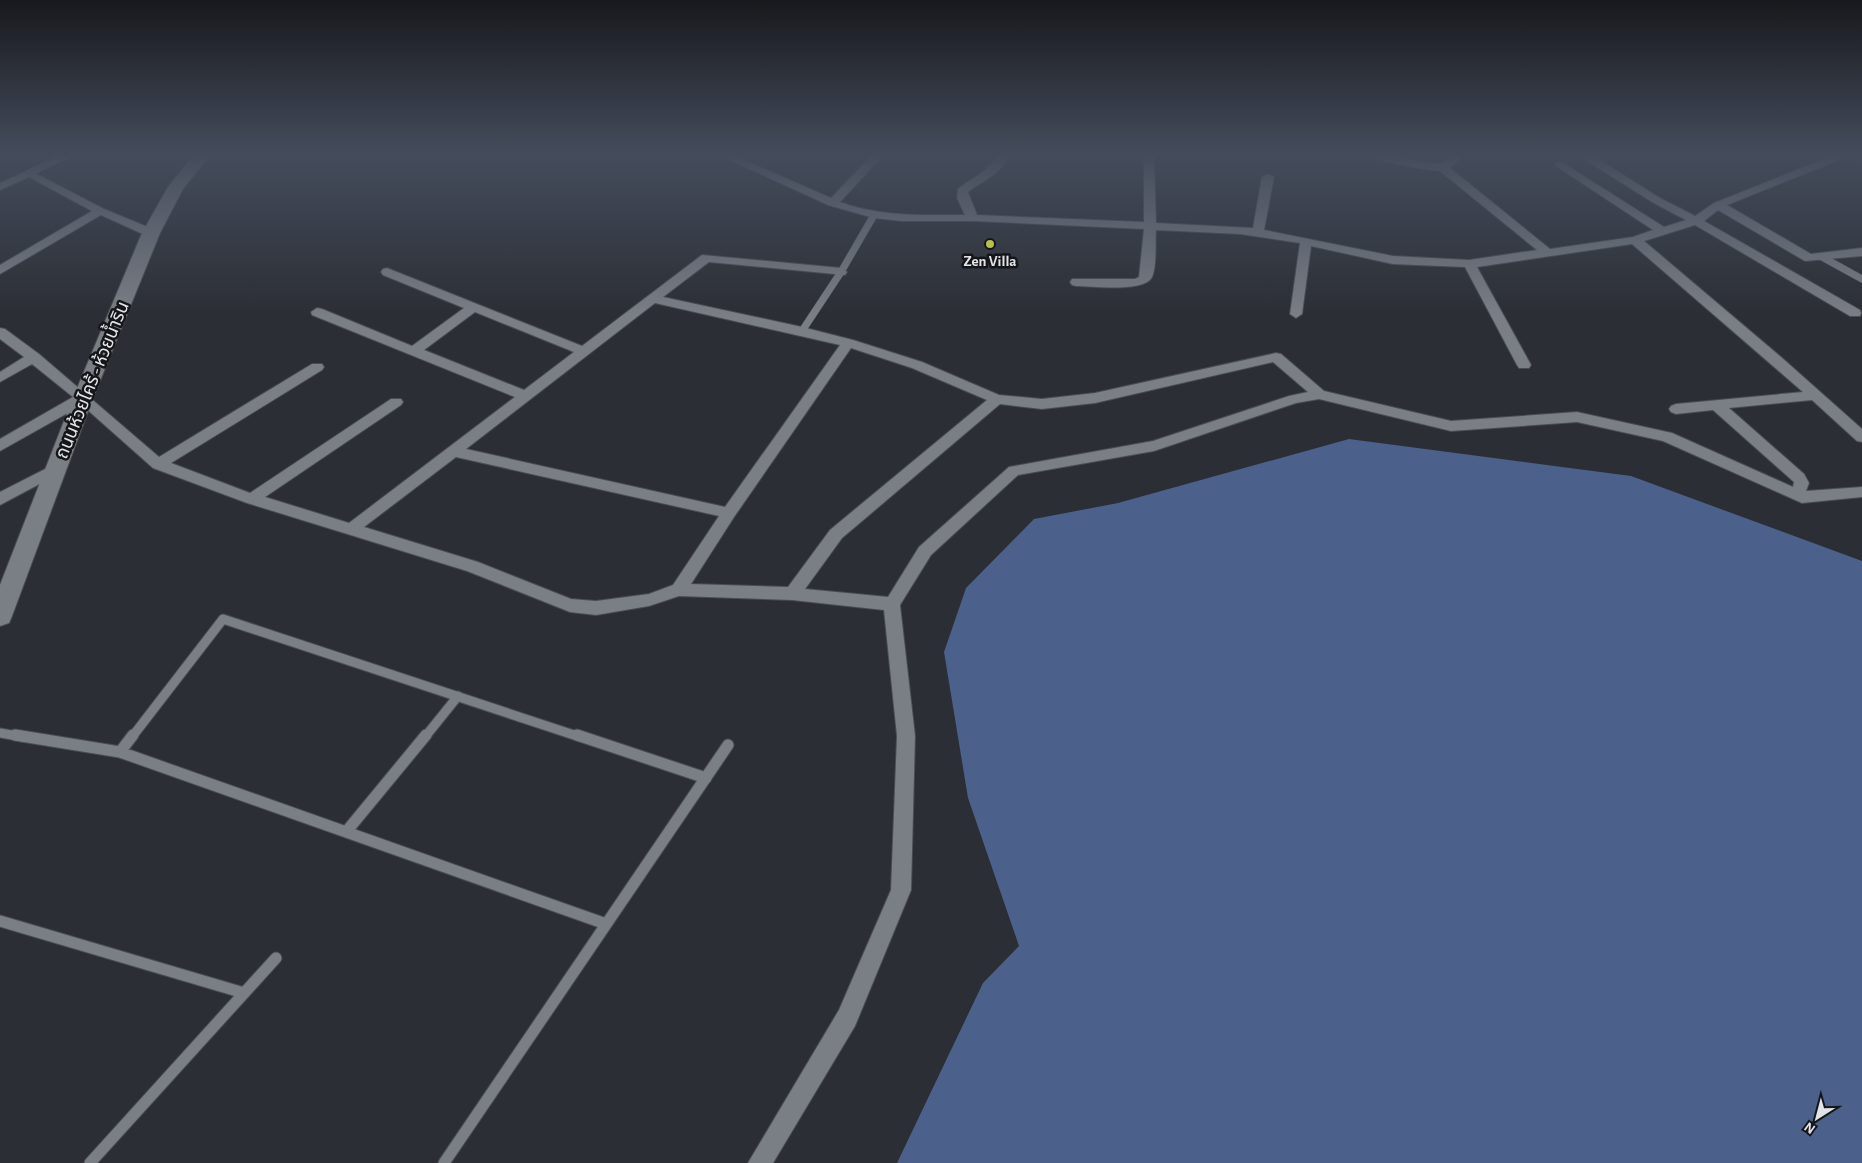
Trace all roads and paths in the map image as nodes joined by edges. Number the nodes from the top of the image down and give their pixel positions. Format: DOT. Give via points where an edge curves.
graph roads {
  1 [pos="95,208"];
  2 [pos="164,208"];
  3 [pos="852,208"];
  4 [pos="968,208"];
  5 [pos="1150,208"];
  6 [pos="1262,208"];
  7 [pos="1493,208"];
  8 [pos="1627,208"];
  9 [pos="1672,208"];
  10 [pos="1713,208"];
  11 [pos="1724,208"];
  12 [pos="100,211"];
  13 [pos="874,215"];
  14 [pos="973,218"];
  15 [pos="1696,221"];
  16 [pos="1150,225"];
  17 [pos="1662,231"];
  18 [pos="1258,232"];
  19 [pos="151,233"];
  20 [pos="1306,240"];
  21 [pos="1635,240"];
  22 [pos="1862,252"];
  23 [pos="1548,254"];
  24 [pos="1822,257"];
  25 [pos="1469,264"];
  26 [pos="0,270"];
  27 [pos="387,272"];
  28 [pos="841,272"];
  29 [pos="1862,279"];
  30 [pos="1076,282"];
  31 [pos="654,299"];
  32 [pos="472,308"];
  33 [pos="318,312"];
  34 [pos="1855,313"];
  35 [pos="1296,314"];
  36 [pos="802,331"];
  37 [pos="0,332"];
  38 [pos="848,343"];
  39 [pos="415,350"];
  40 [pos="585,352"];
  41 [pos="34,357"];
  42 [pos="1524,365"];
  43 [pos="317,366"];
  44 [pos="0,378"];
  45 [pos="1319,394"];
  46 [pos="1815,395"];
  47 [pos="526,396"];
  48 [pos="83,398"];
  49 [pos="997,399"];
  50 [pos="396,402"];
  51 [pos="1716,405"];
  52 [pos="1676,409"];
  53 [pos="1862,437"];
  54 [pos="0,446"];
  55 [pos="454,451"];
  56 [pos="158,464"];
  57 [pos="57,468"];
  58 [pos="1862,492"];
  59 [pos="1797,495"];
  60 [pos="0,499"];
  61 [pos="252,499"];
  62 [pos="729,513"];
  63 [pos="350,530"];
  64 [pos="679,590"];
  65 [pos="792,594"];
  66 [pos="892,604"];
  67 [pos="0,616"];
  68 [pos="458,696"];
  69 [pos="0,733"];
  70 [pos="728,745"];
  71 [pos="120,752"];
  72 [pos="706,778"];
  73 [pos="346,832"];
  74 [pos="0,921"];
  75 [pos="606,924"];
  76 [pos="276,958"];
  77 [pos="244,993"];
  78 [pos="90,1163"];
  79 [pos="444,1163"];
  80 [pos="760,1163"];
  1 -- 12 [label="street"];
  2 -- 19 [label="main road, ถนนห้วยไคร้ - ห้วยน้ำริน"];
  3 -- 13 [label="street"];
  4 -- 14 [label="street"];
  5 -- 16 [label="street"];
  6 -- 18 [label="street"];
  7 -- 23 [label="street"];
  8 -- 17 [label="street"];
  9 -- 15 [label="street"];
  10 -- 15 [label="street"];
  11 -- 24 [label="street" via="1809,258"];
  12 -- 19 [label="street"];
  12 -- 26 [label="street"];
  13 -- 14 [label="street"];
  13 -- 28 [label="lane"];
  14 -- 16 [label="street"];
  15 -- 17 [label="street"];
  15 -- 34 [label="street"];
  16 -- 18 [label="street"];
  16 -- 30 [label="street" via="1144,280 1136,283"];
  17 -- 21 [label="street"];
  18 -- 20 [label="street"];
  19 -- 48 [label="main road, ถนนห้วยไคร้ - ห้วยน้ำริน"];
  20 -- 25 [label="street" via="1393,260"];
  20 -- 35 [label="street"];
  21 -- 23 [label="street"];
  21 -- 46 [label="street"];
  22 -- 24 [label="street"];
  23 -- 25 [label="street"];
  24 -- 29 [label="lane"];
  25 -- 42 [label="street"];
  27 -- 32 [label="street"];
  28 -- 31 [label="street" via="706,258"];
  28 -- 36 [label="lane"];
  31 -- 36 [label="street"];
  31 -- 40 [label="street"];
  32 -- 39 [label="street"];
  32 -- 40 [label="street"];
  33 -- 39 [label="street"];
  36 -- 38 [label="street"];
  37 -- 41 [label="street"];
  38 -- 49 [label="street" via="916,365"];
  38 -- 62 [label="street"];
  39 -- 47 [label="street"];
  40 -- 47 [label="street"];
  41 -- 44 [label="street"];
  41 -- 48 [label="street"];
  43 -- 56 [label="street"];
  45 -- 49 [label="street" via="1276,357 1095,398 1042,404"];
  45 -- 59 [label="street" via="1451,426 1577,417 1667,437"];
  45 -- 66 [label="street" via="1294,399 1154,446 1014,471 925,552"];
  46 -- 51 [label="street"];
  46 -- 53 [label="street"];
  47 -- 55 [label="street"];
  48 -- 54 [label="street"];
  48 -- 56 [label="street"];
  48 -- 57 [label="main road, ถนนห้วยไคร้ - ห้วยน้ำริน"];
  49 -- 65 [label="street" via="836,534"];
  50 -- 61 [label="street"];
  51 -- 52 [label="street"];
  51 -- 59 [label="street" via="1799,478 1802,483"];
  55 -- 62 [label="street"];
  55 -- 63 [label="street"];
  56 -- 61 [label="street"];
  57 -- 60 [label="street"];
  57 -- 67 [label="main road, ถนนห้วยไคร้ - ห้วยน้ำริน"];
  58 -- 59 [label="street"];
  61 -- 63 [label="street"];
  62 -- 64 [label="street"];
  63 -- 64 [label="street" via="472,566 570,605 596,608 649,600"];
  64 -- 65 [label="street"];
  65 -- 66 [label="street"];
  66 -- 80 [label="street" via="906,736 901,890 847,1018"];
  68 -- 71 [label="lane" via="222,619"];
  68 -- 72 [label="lane"];
  68 -- 73 [label="lane"];
  69 -- 71 [label="lane"];
  70 -- 72 [label="lane"];
  71 -- 73 [label="lane"];
  72 -- 75 [label="lane"];
  73 -- 75 [label="lane"];
  74 -- 77 [label="lane"];
  75 -- 79 [label="lane"];
  76 -- 77 [label="lane"];
  77 -- 78 [label="lane"];
}
